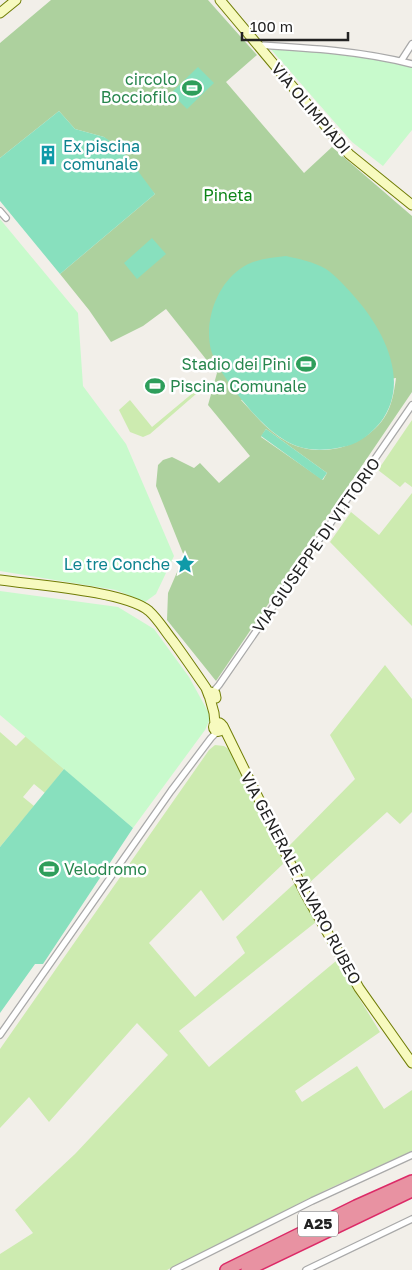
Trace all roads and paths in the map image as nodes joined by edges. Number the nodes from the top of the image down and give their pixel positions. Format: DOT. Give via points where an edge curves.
graph roads {
  1 [pos="16,0"];
  2 [pos="220,0"];
  3 [pos="0,14"];
  4 [pos="412,44"];
  5 [pos="258,45"];
  6 [pos="401,61"];
  7 [pos="412,64"];
  8 [pos="412,205"];
  9 [pos="0,210"];
  10 [pos="6,218"];
  11 [pos="412,405"];
  12 [pos="0,580"];
  13 [pos="213,693"];
  14 [pos="217,729"];
  15 [pos="0,1035"];
  16 [pos="412,1063"];
  17 [pos="412,1154"];
  18 [pos="412,1181"];
  19 [pos="412,1191"];
  20 [pos="412,1219"];
  21 [pos="174,1270"];
  22 [pos="226,1270"];
  23 [pos="246,1270"];
  24 [pos="306,1270"];
  1 -- 3 [label="street"];
  2 -- 5 [label="street, VIA OLIMPIADI"];
  4 -- 6 [label="street"];
  5 -- 6 [label="street" via="338,50"];
  5 -- 8 [label="street, VIA OLIMPIADI" via="349,154"];
  6 -- 7 [label="street"];
  9 -- 10 [label="street"];
  11 -- 13 [label="street, VIA GIUSEPPE DI VITTORIO"];
  12 -- 13 [label="street" via="100,594 141,606 157,620"];
  13 -- 14 [label="street" via="218,712"];
  14 -- 15 [label="street"];
  14 -- 16 [label="street, VIA GENERALE ALVARO RUBEO" via="229,740 306,895 354,980"];
  17 -- 21 [label="street"];
  18 -- 22 [label="highway, A25"];
  19 -- 23 [label="highway, A25"];
  20 -- 24 [label="street"];
}
